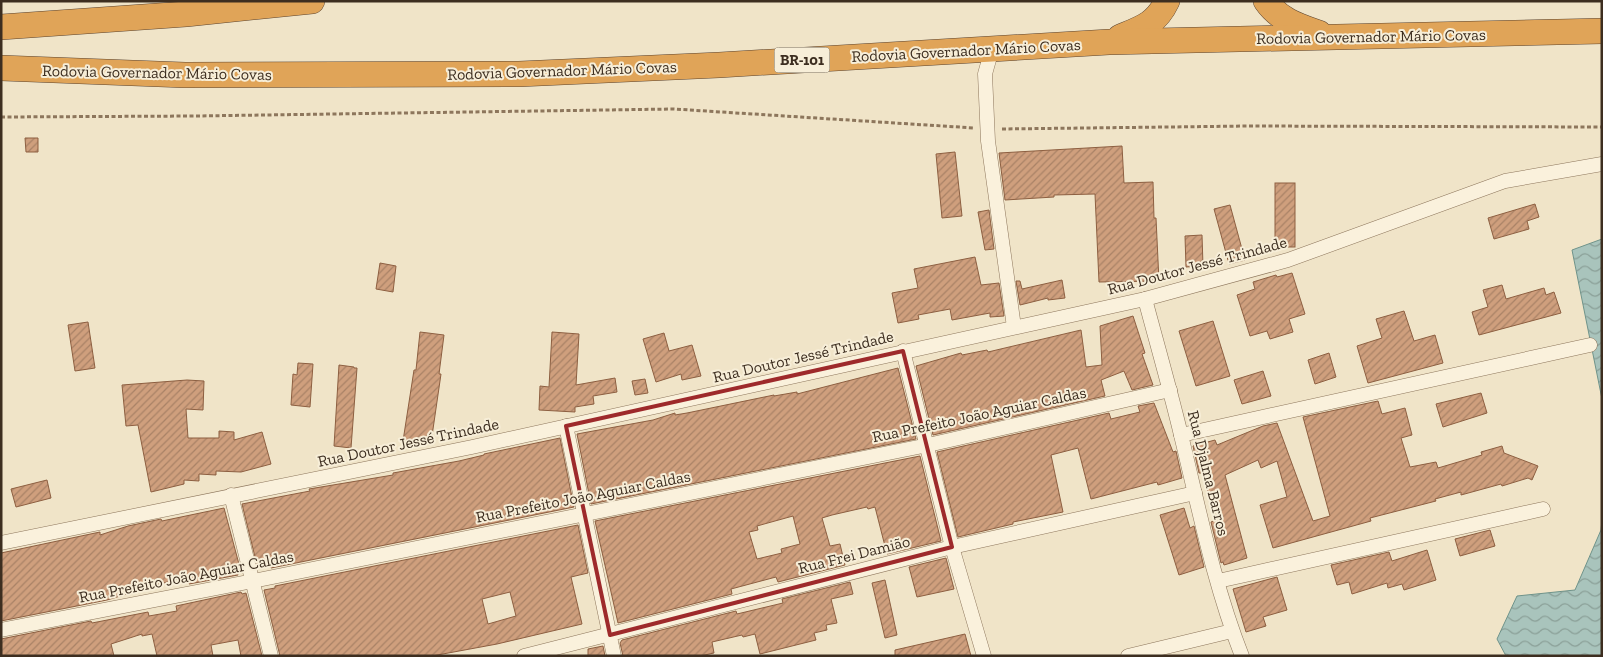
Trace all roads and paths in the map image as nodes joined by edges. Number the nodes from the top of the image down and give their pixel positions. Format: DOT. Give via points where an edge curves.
graph roads {
  1 [pos="312,1"];
  2 [pos="1167,1"];
  3 [pos="1266,1"];
  4 [pos="1,27"];
  5 [pos="1602,31"];
  6 [pos="1328,37"];
  7 [pos="1109,42"];
  8 [pos="992,49"];
  9 [pos="1,68"];
  10 [pos="1,116"];
  11 [pos="1602,127"];
  12 [pos="987,129"];
  13 [pos="1602,164"];
  14 [pos="1145,298"];
  15 [pos="1014,327"];
  16 [pos="1590,345"];
  17 [pos="903,351"];
  18 [pos="1170,390"];
  19 [pos="566,426"];
  20 [pos="1181,435"];
  21 [pos="928,445"];
  22 [pos="1195,493"];
  23 [pos="231,496"];
  24 [pos="1543,509"];
  25 [pos="584,513"];
  26 [pos="1,544"];
  27 [pos="952,547"];
  28 [pos="253,581"];
  29 [pos="1218,581"];
  30 [pos="1,630"];
  31 [pos="1232,630"];
  32 [pos="610,635"];
  33 [pos="271,656"];
  34 [pos="524,656"];
  35 [pos="614,656"];
  36 [pos="984,656"];
  37 [pos="1128,656"];
  38 [pos="1242,656"];
  1 -- 4 [label="highway"];
  2 -- 7 [label="highway" via="1149,24"];
  3 -- 6 [label="highway" via="1287,21"];
  5 -- 6 [label="highway, Rodovia Governador Mário Covas / BR-101"];
  6 -- 7 [label="highway, Rodovia Governador Mário Covas / BR-101"];
  7 -- 8 [label="highway, Rodovia Governador Mário Covas / BR-101"];
  8 -- 9 [label="highway, Rodovia Governador Mário Covas / BR-101" via="519,74 185,75"];
  8 -- 12 [label="street" via="986,74"];
  10 -- 12 [label="path" via="674,109"];
  11 -- 12 [label="path"];
  12 -- 15 [label="street"];
  13 -- 14 [label="street, Rua Doutor Jessé Trindade" via="1505,181 1288,260"];
  14 -- 15 [label="street, Rua Doutor Jessé Trindade"];
  14 -- 18 [label="street, Rua Djalma Barros"];
  15 -- 17 [label="street, Rua Doutor Jessé Trindade"];
  16 -- 20 [label="street"];
  17 -- 19 [label="street, Rua Doutor Jessé Trindade"];
  17 -- 21 [label="street"];
  18 -- 20 [label="street, Rua Djalma Barros"];
  18 -- 21 [label="street, Rua Prefeito João Aguiar Caldas"];
  19 -- 23 [label="street, Rua Doutor Jessé Trindade"];
  19 -- 25 [label="street"];
  20 -- 22 [label="street, Rua Djalma Barros"];
  21 -- 25 [label="street, Rua Prefeito João Aguiar Caldas"];
  21 -- 27 [label="street"];
  22 -- 27 [label="street, Rua Frei Damião"];
  22 -- 29 [label="street, Rua Djalma Barros"];
  23 -- 26 [label="street, Rua Doutor Jessé Trindade"];
  23 -- 28 [label="street"];
  24 -- 29 [label="street"];
  25 -- 28 [label="street, Rua Prefeito João Aguiar Caldas"];
  25 -- 32 [label="street"];
  27 -- 32 [label="street, Rua Frei Damião"];
  27 -- 36 [label="street"];
  28 -- 30 [label="street, Rua Prefeito João Aguiar Caldas"];
  28 -- 33 [label="street"];
  29 -- 31 [label="street, Rua Djalma Barros"];
  31 -- 37 [label="street"];
  31 -- 38 [label="street, Rua Djalma Barros"];
  32 -- 34 [label="street, Rua Frei Damião"];
  32 -- 35 [label="street"];
}
